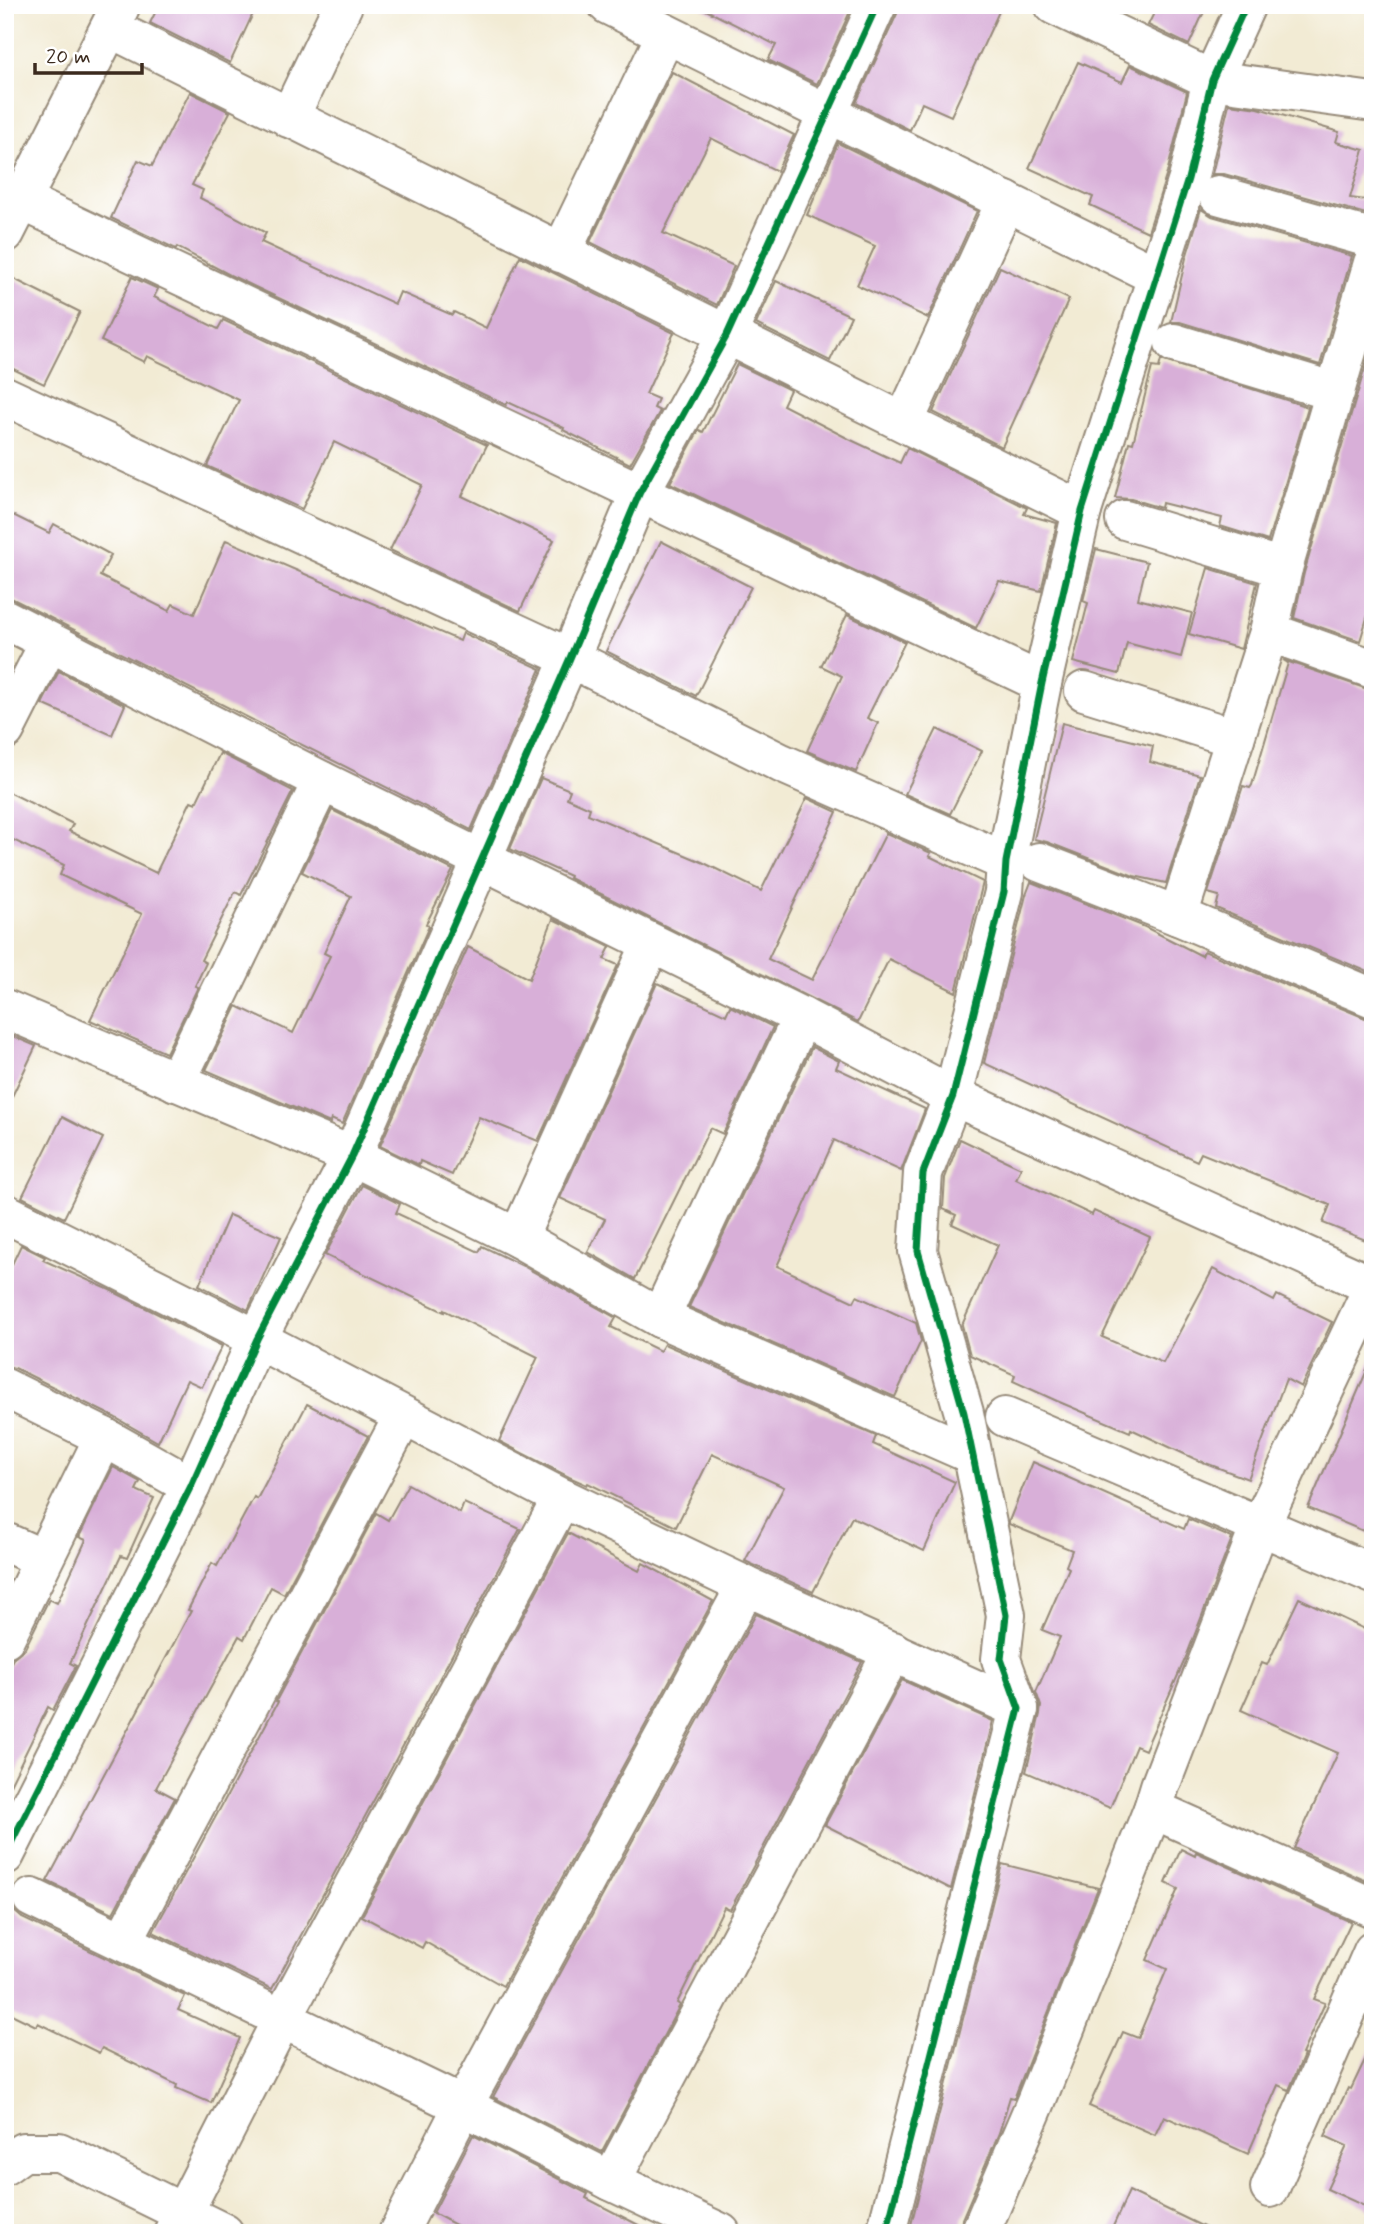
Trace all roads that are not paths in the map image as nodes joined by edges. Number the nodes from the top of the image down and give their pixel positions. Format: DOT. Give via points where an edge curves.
graph roads {
  1 [pos="343,5"];
  2 [pos="608,5"];
  3 [pos="877,5"];
  4 [pos="1054,5"];
  5 [pos="1246,5"];
  6 [pos="115,17"];
  7 [pos="666,34"];
  8 [pos="1212,80"];
  9 [pos="1373,102"];
  10 [pos="829,113"];
  11 [pos="289,118"];
  12 [pos="1218,195"];
  13 [pos="1006,201"];
  14 [pos="11,208"];
  15 [pos="1373,239"];
  16 [pos="561,253"];
  17 [pos="1373,263"];
  18 [pos="1157,276"];
  19 [pos="727,335"];
  20 [pos="1174,343"];
  21 [pos="1335,392"];
  22 [pos="5,396"];
  23 [pos="904,422"];
  24 [pos="640,492"];
  25 [pos="1082,511"];
  26 [pos="1125,520"];
  27 [pos="1283,568"];
  28 [pos="5,619"];
  29 [pos="1269,632"];
  30 [pos="49,643"];
  31 [pos="570,658"];
  32 [pos="1373,669"];
  33 [pos="1042,683"];
  34 [pos="1084,691"];
  35 [pos="5,730"];
  36 [pos="1235,738"];
  37 [pos="322,781"];
  38 [pos="480,860"];
  39 [pos="1023,862"];
  40 [pos="1178,916"];
  41 [pos="651,944"];
  42 [pos="1373,998"];
  43 [pos="5,1009"];
  44 [pos="802,1017"];
  45 [pos="176,1082"];
  46 [pos="953,1096"];
  47 [pos="352,1156"];
  48 [pos="5,1213"];
  49 [pos="518,1238"];
  50 [pos="1373,1286"];
  51 [pos="660,1318"];
  52 [pos="257,1339"];
  53 [pos="5,1388"];
  54 [pos="1004,1417"];
  55 [pos="403,1418"];
  56 [pos="104,1437"];
  57 [pos="971,1454"];
  58 [pos="191,1486"];
  59 [pos="562,1499"];
  60 [pos="1260,1526"];
  61 [pos="5,1542"];
  62 [pos="43,1559"];
  63 [pos="1373,1574"];
  64 [pos="746,1586"];
  65 [pos="5,1638"];
  66 [pos="892,1651"];
  67 [pos="1019,1709"];
  68 [pos="1153,1809"];
  69 [pos="5,1855"];
  70 [pos="32,1898"];
  71 [pos="1373,1908"];
  72 [pos="123,1941"];
  73 [pos="1373,1951"];
  74 [pos="282,2019"];
  75 [pos="463,2106"];
  76 [pos="5,2165"];
  77 [pos="611,2181"];
  78 [pos="1270,2188"];
  79 [pos="178,2223"];
  80 [pos="982,2228"];
  81 [pos="224,2233"];
  82 [pos="398,2233"];
  83 [pos="721,2233"];
  84 [pos="886,2233"];
  1 -- 11 [label="street"];
  2 -- 7 [label="street"];
  3 -- 10 [label="street"];
  4 -- 8 [label="street"];
  5 -- 8 [label="street"];
  6 -- 11 [label="street"];
  6 -- 14 [label="street"];
  7 -- 10 [label="street"];
  7 -- 16 [label="street"];
  8 -- 9 [label="street"];
  8 -- 18 [label="street" via="1188,179"];
  10 -- 13 [label="street"];
  10 -- 19 [label="street"];
  11 -- 16 [label="street"];
  12 -- 15 [label="street"];
  13 -- 18 [label="street"];
  13 -- 23 [label="street"];
  14 -- 24 [label="street"];
  16 -- 19 [label="street"];
  17 -- 21 [label="street"];
  18 -- 25 [label="street"];
  19 -- 23 [label="street"];
  19 -- 24 [label="street"];
  20 -- 21 [label="street"];
  21 -- 27 [label="street"];
  22 -- 31 [label="street"];
  23 -- 25 [label="street"];
  24 -- 31 [label="street"];
  24 -- 33 [label="street"];
  25 -- 33 [label="street"];
  26 -- 27 [label="street"];
  27 -- 29 [label="street"];
  28 -- 30 [label="street"];
  29 -- 32 [label="street"];
  29 -- 36 [label="street"];
  30 -- 35 [label="street"];
  30 -- 37 [label="street"];
  31 -- 38 [label="street"];
  31 -- 39 [label="street" via="781,763"];
  33 -- 39 [label="street"];
  34 -- 36 [label="street"];
  36 -- 40 [label="street"];
  37 -- 38 [label="street"];
  37 -- 45 [label="street"];
  38 -- 41 [label="street"];
  38 -- 47 [label="street"];
  39 -- 40 [label="street"];
  39 -- 46 [label="street" via="1004,892"];
  40 -- 42 [label="street"];
  41 -- 44 [label="street"];
  41 -- 49 [label="street"];
  43 -- 45 [label="street"];
  44 -- 46 [label="street"];
  44 -- 51 [label="street"];
  45 -- 47 [label="street"];
  46 -- 50 [label="street"];
  46 -- 57 [label="street" via="923,1173 918,1251 964,1413"];
  47 -- 49 [label="street"];
  47 -- 52 [label="street"];
  48 -- 52 [label="street"];
  49 -- 51 [label="street"];
  50 -- 60 [label="street"];
  51 -- 57 [label="street"];
  52 -- 55 [label="street"];
  52 -- 58 [label="street"];
  53 -- 56 [label="street"];
  54 -- 60 [label="street"];
  55 -- 59 [label="street"];
  55 -- 72 [label="street"];
  56 -- 58 [label="street"];
  56 -- 62 [label="street"];
  57 -- 67 [label="street" via="1006,1615 1001,1659"];
  58 -- 69 [label="street"];
  59 -- 64 [label="street"];
  59 -- 74 [label="street"];
  60 -- 63 [label="street"];
  60 -- 68 [label="street"];
  61 -- 62 [label="street"];
  62 -- 65 [label="street"];
  64 -- 66 [label="street"];
  64 -- 75 [label="street"];
  66 -- 67 [label="street"];
  66 -- 77 [label="street"];
  67 -- 84 [label="street"];
  68 -- 71 [label="street"];
  68 -- 80 [label="street"];
  70 -- 72 [label="street"];
  72 -- 74 [label="street"];
  73 -- 78 [label="street"];
  74 -- 75 [label="street"];
  74 -- 79 [label="street"];
  75 -- 77 [label="street"];
  75 -- 82 [label="street"];
  76 -- 79 [label="street" via="23,2152 60,2152"];
  77 -- 83 [label="street"];
  79 -- 81 [label="street"];
}
